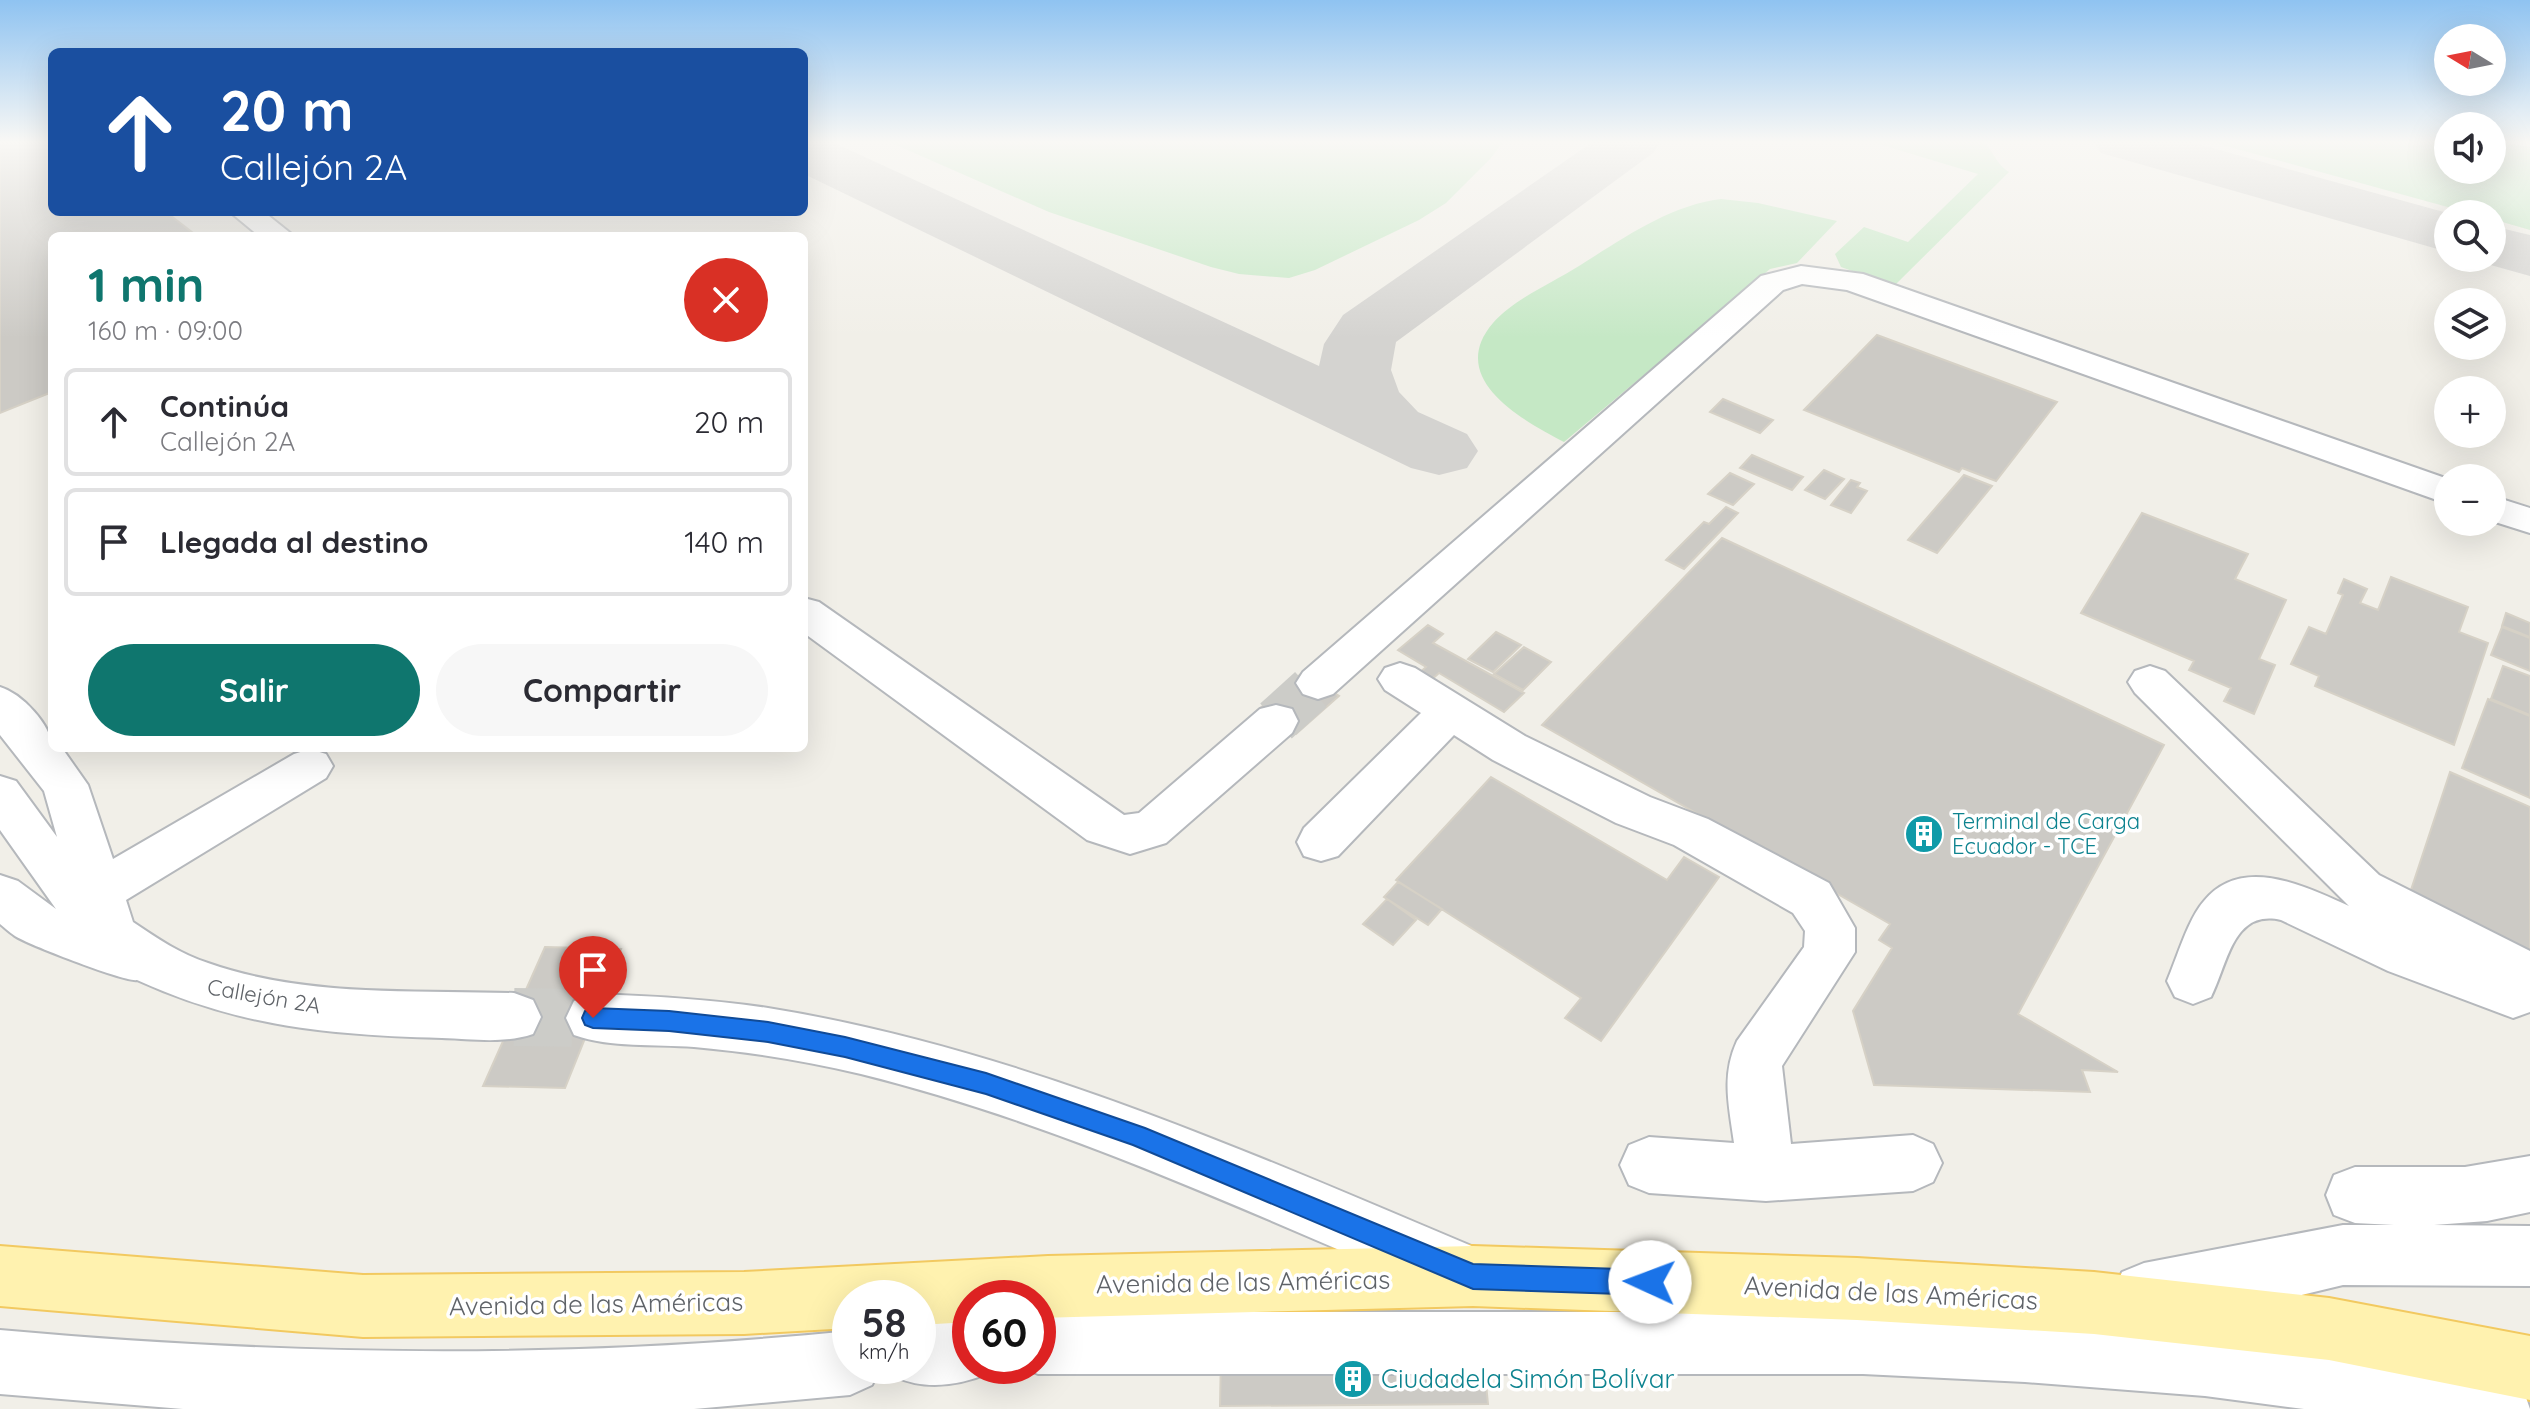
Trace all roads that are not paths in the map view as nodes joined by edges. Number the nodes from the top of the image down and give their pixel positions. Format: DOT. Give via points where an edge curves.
graph roads {
  1 [pos="251,216"];
  2 [pos="273,232"];
  3 [pos="2434,487"];
  4 [pos="2506,513"];
  5 [pos="2530,521"];
  6 [pos="808,615"];
  7 [pos="1400,679"];
  8 [pos="2150,682"];
  9 [pos="1318,683"];
  10 [pos="0,703"];
  11 [pos="1450,711"];
  12 [pos="1276,721"];
  13 [pos="310,766"];
  14 [pos="6,802"];
  15 [pos="1321,842"];
  16 [pos="0,895"];
  17 [pos="106,913"];
  18 [pos="2530,975"];
  19 [pos="2193,981"];
  20 [pos="193,983"];
  21 [pos="2530,1001"];
  22 [pos="514,1017"];
  23 [pos="593,1018"];
  24 [pos="1913,1163"];
  25 [pos="1649,1165"];
  26 [pos="1766,1173"];
  27 [pos="2530,1184"];
  28 [pos="2355,1195"];
  29 [pos="2530,1256"];
  30 [pos="0,1276"];
  31 [pos="1473,1276"];
  32 [pos="2094,1303"];
  33 [pos="1056,1343"];
  34 [pos="0,1362"];
  35 [pos="832,1365"];
  36 [pos="2530,1368"];
  37 [pos="2499,1409"];
  1 -- 2 [label="street"];
  3 -- 9 [label="street" via="1852,281 1801,275 1772,283"];
  4 -- 5 [label="street"];
  6 -- 12 [label="street" via="1104,827 1123,835 1156,826"];
  7 -- 11 [label="street"];
  8 -- 18 [label="street" via="2362,889"];
  10 -- 17 [label="street" via="65,785"];
  11 -- 15 [label="street"];
  11 -- 26 [label="street" via="1564,776 1691,832 1819,907 1830,928 1829,952 1756,1058 1754,1100"];
  13 -- 17 [label="street"];
  14 -- 17 [label="street, Callejón 2A" via="82,902"];
  16 -- 20 [label="street" via="34,922"];
  17 -- 20 [label="street, Callejón 2A" via="138,954"];
  19 -- 21 [label="street" via="2221,916 2240,900 2268,897"];
  20 -- 22 [label="street, Callejón 2A" via="302,1006"];
  23 -- 31 [label="street" via="768,1032 986,1084 1137,1135"];
  24 -- 26 [label="street"];
  25 -- 26 [label="street"];
  27 -- 28 [label="street" via="2474,1196"];
  29 -- 32 [label="street" via="2343,1255"];
  30 -- 31 [label="main road, Avenida de las Américas" via="363,1306 501,1307"];
  31 -- 32 [label="main road, Avenida de las Américas"];
  32 -- 36 [label="main road, Avenida de las Américas" via="2329,1329"];
  33 -- 37 [label="street" via="1863,1343 2011,1349 2220,1366"];
  34 -- 35 [label="street" via="167,1378 325,1385 569,1382 745,1375"];
}
